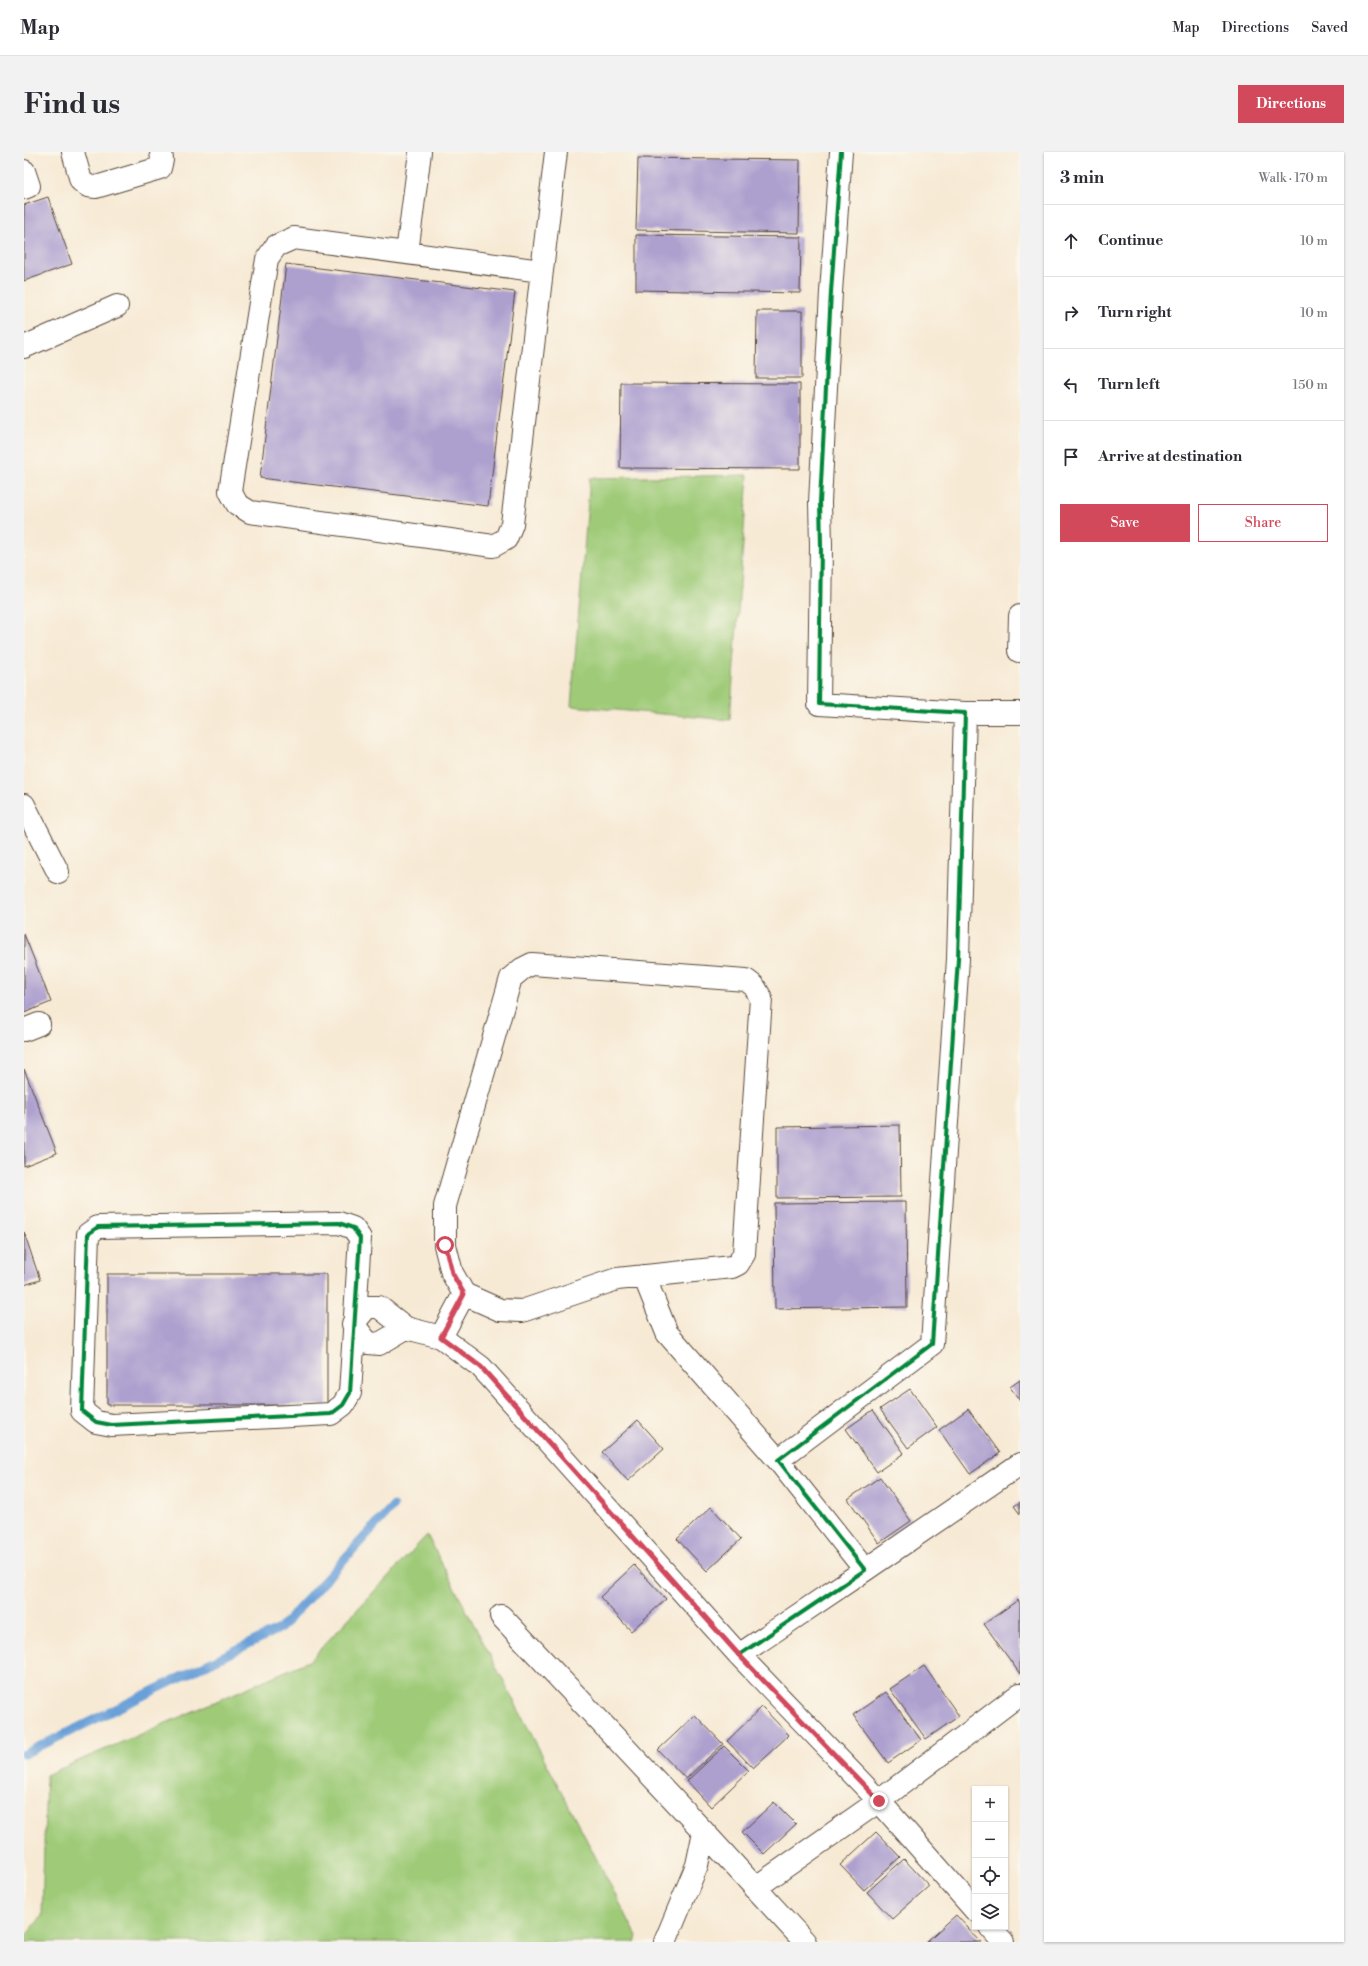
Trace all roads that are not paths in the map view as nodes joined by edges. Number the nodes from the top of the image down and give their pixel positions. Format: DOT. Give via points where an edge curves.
graph roads {
  1 [pos="72,152"];
  2 [pos="161,152"];
  3 [pos="420,152"];
  4 [pos="556,152"];
  5 [pos="841,152"];
  6 [pos="24,171"];
  7 [pos="24,188"];
  8 [pos="408,253"];
  9 [pos="542,270"];
  10 [pos="117,306"];
  11 [pos="24,347"];
  12 [pos="1020,616"];
  13 [pos="1018,651"];
  14 [pos="965,713"];
  15 [pos="1020,713"];
  16 [pos="24,805"];
  17 [pos="58,872"];
  18 [pos="644,1276"];
  19 [pos="464,1294"];
  20 [pos="353,1324"];
  21 [pos="406,1328"];
  22 [pos="441,1337"];
  23 [pos="778,1460"];
  24 [pos="1020,1464"];
  25 [pos="865,1570"];
  26 [pos="501,1616"];
  27 [pos="739,1655"];
  28 [pos="1020,1694"];
  29 [pos="879,1801"];
  30 [pos="704,1832"];
  31 [pos="755,1888"];
  32 [pos="972,1907"];
  33 [pos="993,1930"];
  34 [pos="665,1942"];
  35 [pos="805,1942"];
  36 [pos="1003,1942"];
  1 -- 2 [label="street" via="81,181 88,186 96,187 160,168"];
  3 -- 8 [label="street"];
  4 -- 9 [label="street"];
  5 -- 14 [label="street" via="820,502 822,545 819,704"];
  6 -- 7 [label="street" via="29,186"];
  8 -- 9 [label="street"];
  8 -- 9 [label="street" via="294,238 276,246 266,259 230,491 237,504 250,512 493,546 506,539 512,524"];
  10 -- 11 [label="street"];
  12 -- 13 [label="street"];
  14 -- 15 [label="street"];
  14 -- 23 [label="street" via="958,959 932,1344"];
  16 -- 17 [label="street"];
  18 -- 19 [label="street" via="618,1279 522,1311 500,1310"];
  18 -- 19 [label="street" via="732,1267 738,1264 744,1254 761,998 754,986 746,980 532,964 511,978 445,1206 445,1245 452,1273"];
  18 -- 23 [label="street" via="667,1333"];
  19 -- 22 [label="street"];
  20 -- 20 [label="street" via="350,1393 343,1405 331,1414 112,1425 96,1422 82,1411 87,1245 88,1234 98,1227 339,1223 353,1228 360,1238"];
  20 -- 21 [label="street" via="368,1343 379,1344"];
  20 -- 21 [label="street" via="367,1307 379,1307"];
  21 -- 22 [label="street"];
  22 -- 27 [label="street" via="481,1367"];
  23 -- 25 [label="street"];
  24 -- 25 [label="street"];
  25 -- 27 [label="street"];
  26 -- 30 [label="street"];
  27 -- 29 [label="street"];
  28 -- 29 [label="street"];
  29 -- 31 [label="street"];
  29 -- 32 [label="street"];
  30 -- 31 [label="street"];
  30 -- 34 [label="street" via="697,1865"];
  31 -- 35 [label="street"];
  33 -- 36 [label="street"];
}
